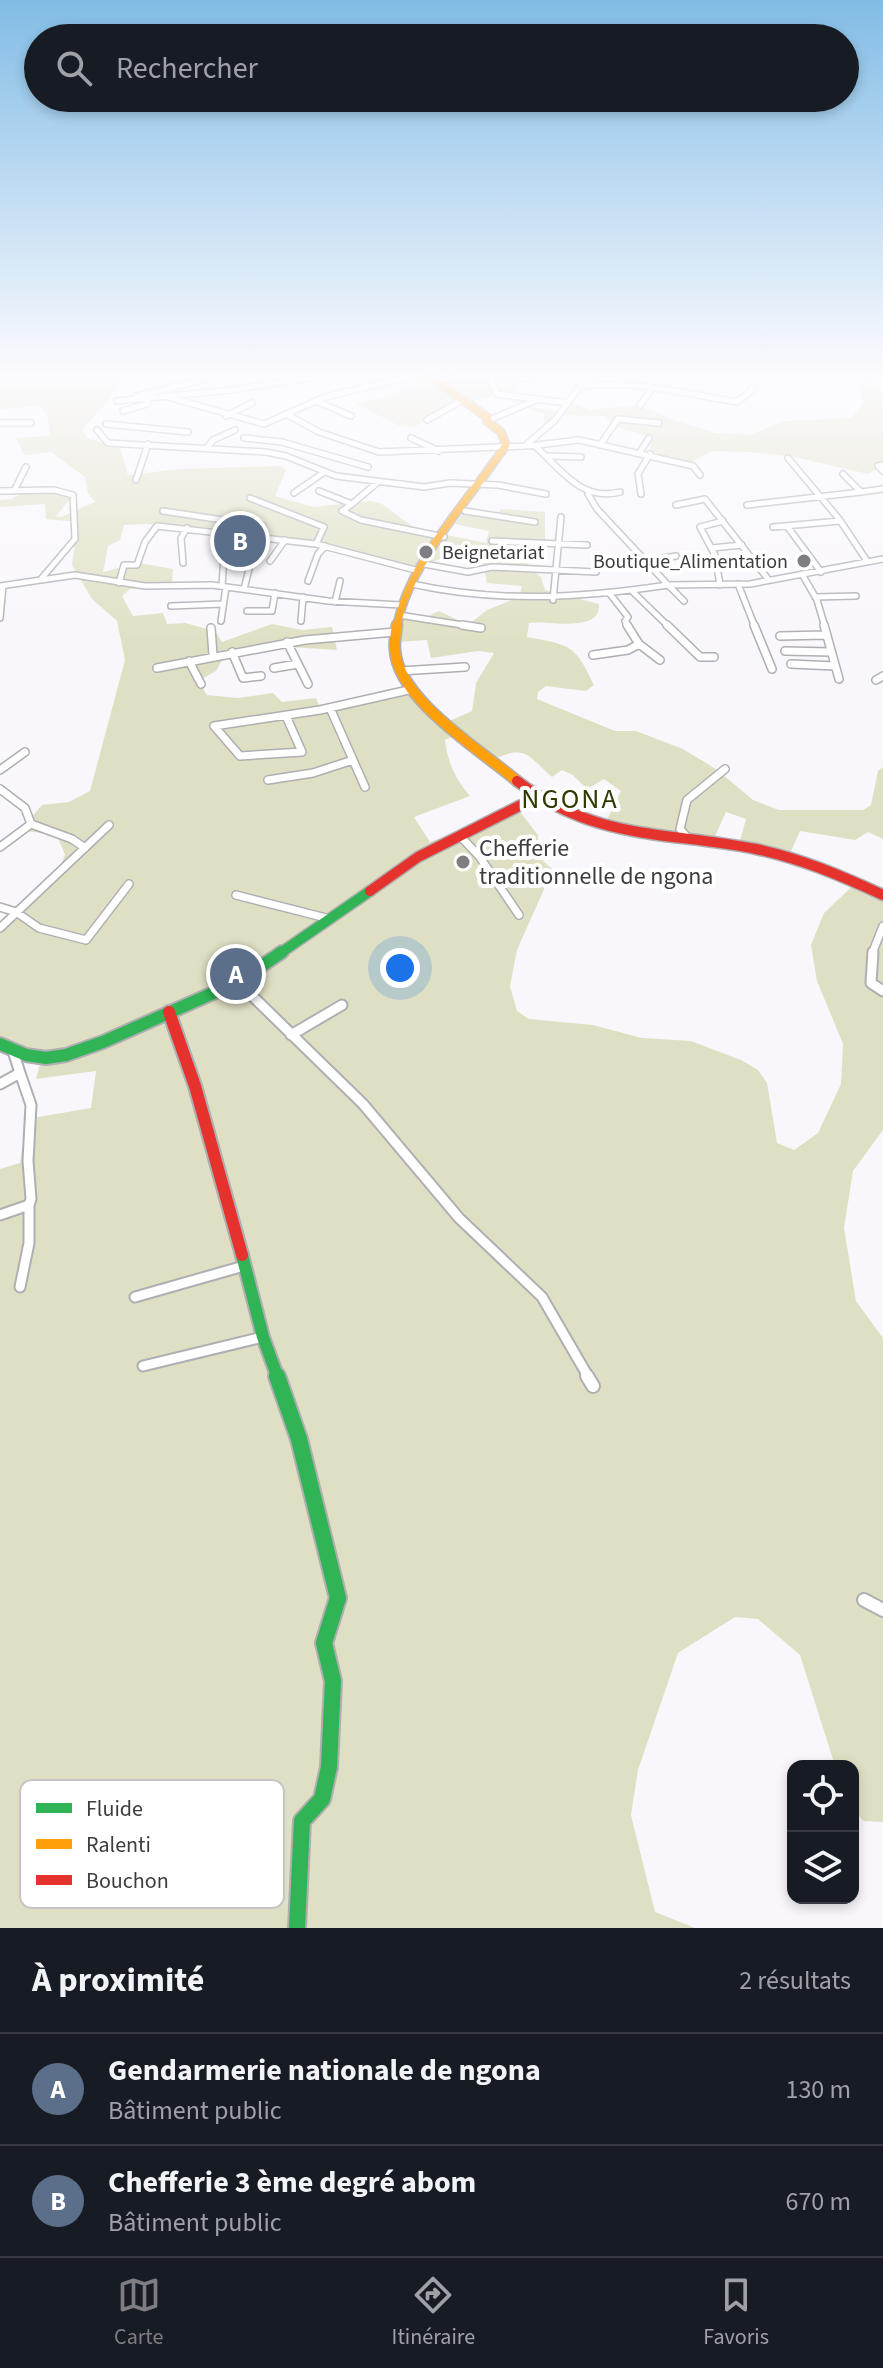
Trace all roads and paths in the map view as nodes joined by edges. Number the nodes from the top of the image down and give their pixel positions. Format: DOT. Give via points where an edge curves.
graph roads {
  1 [pos="141,464"];
  2 [pos="294,464"];
  3 [pos="303,464"];
  4 [pos="346,464"];
  5 [pos="352,464"];
  6 [pos="495,464"];
  7 [pos="556,464"];
  8 [pos="644,464"];
  9 [pos="686,464"];
  10 [pos="793,464"];
  11 [pos="883,465"];
  12 [pos="26,467"];
  13 [pos="368,467"];
  14 [pos="290,469"];
  15 [pos="883,471"];
  16 [pos="323,473"];
  17 [pos="843,474"];
  18 [pos="700,475"];
  19 [pos="336,476"];
  20 [pos="136,480"];
  21 [pos="378,482"];
  22 [pos="482,485"];
  23 [pos="883,489"];
  24 [pos="0,491"];
  25 [pos="14,491"];
  26 [pos="319,491"];
  27 [pos="620,492"];
  28 [pos="861,492"];
  29 [pos="294,493"];
  30 [pos="546,494"];
  31 [pos="588,494"];
  32 [pos="641,494"];
  33 [pos="821,496"];
  34 [pos="250,498"];
  35 [pos="352,504"];
  36 [pos="676,505"];
  37 [pos="747,505"];
  38 [pos="163,511"];
  39 [pos="465,511"];
  40 [pos="561,517"];
  41 [pos="723,521"];
  42 [pos="840,521"];
  43 [pos="535,522"];
  44 [pos="787,526"];
  45 [pos="773,527"];
  46 [pos="187,528"];
  47 [pos="261,537"];
  48 [pos="444,537"];
  49 [pos="285,540"];
  50 [pos="492,541"];
  51 [pos="316,544"];
  52 [pos="560,544"];
  53 [pos="587,545"];
  54 [pos="742,545"];
  55 [pos="325,546"];
  56 [pos="712,548"];
  57 [pos="224,555"];
  58 [pos="676,556"];
  59 [pos="883,559"];
  60 [pos="270,561"];
  61 [pos="645,561"];
  62 [pos="867,561"];
  63 [pos="183,563"];
  64 [pos="422,568"];
  65 [pos="249,569"];
  66 [pos="556,571"];
  67 [pos="596,572"];
  68 [pos="821,572"];
  69 [pos="802,574"];
  70 [pos="41,579"];
  71 [pos="768,579"];
  72 [pos="308,581"];
  73 [pos="340,581"];
  74 [pos="119,583"];
  75 [pos="412,584"];
  76 [pos="738,584"];
  77 [pos="668,585"];
  78 [pos="720,585"];
  79 [pos="2,586"];
  80 [pos="145,586"];
  81 [pos="224,586"];
  82 [pos="244,589"];
  83 [pos="632,591"];
  84 [pos="275,593"];
  85 [pos="610,594"];
  86 [pos="856,596"];
  87 [pos="303,597"];
  88 [pos="815,597"];
  89 [pos="146,598"];
  90 [pos="553,600"];
  91 [pos="684,601"];
  92 [pos="335,602"];
  93 [pos="223,604"];
  94 [pos="171,606"];
  95 [pos="400,610"];
  96 [pos="247,611"];
  97 [pos="0,618"];
  98 [pos="221,621"];
  99 [pos="301,621"];
  100 [pos="211,628"];
  101 [pos="481,628"];
  102 [pos="395,632"];
  103 [pos="826,635"];
  104 [pos="780,636"];
  105 [pos="287,642"];
  106 [pos="639,644"];
  107 [pos="785,651"];
  108 [pos="232,652"];
  109 [pos="831,652"];
  110 [pos="213,655"];
  111 [pos="593,655"];
  112 [pos="714,657"];
  113 [pos="660,660"];
  114 [pos="189,661"];
  115 [pos="298,664"];
  116 [pos="791,664"];
  117 [pos="835,666"];
  118 [pos="465,667"];
  119 [pos="157,668"];
  120 [pos="274,668"];
  121 [pos="772,669"];
  122 [pos="400,671"];
  123 [pos="261,676"];
  124 [pos="839,679"];
  125 [pos="201,684"];
  126 [pos="308,684"];
  127 [pos="413,689"];
  128 [pos="330,708"];
  129 [pos="286,716"];
  130 [pos="25,752"];
  131 [pos="353,760"];
  132 [pos="725,769"];
  133 [pos="0,770"];
  134 [pos="268,780"];
  135 [pos="365,787"];
  136 [pos="0,789"];
  137 [pos="535,798"];
  138 [pos="31,824"];
  139 [pos="109,825"];
  140 [pos="461,837"];
  141 [pos="688,838"];
  142 [pos="0,847"];
  143 [pos="85,848"];
  144 [pos="129,884"];
  145 [pos="236,895"];
  146 [pos="883,895"];
  147 [pos="0,907"];
  148 [pos="16,912"];
  149 [pos="519,915"];
  150 [pos="330,919"];
  151 [pos="883,926"];
  152 [pos="0,928"];
  153 [pos="238,982"];
  154 [pos="883,991"];
  155 [pos="342,1005"];
  156 [pos="169,1012"];
  157 [pos="291,1035"];
  158 [pos="0,1044"];
  159 [pos="13,1051"];
  160 [pos="20,1073"];
  161 [pos="0,1084"];
  162 [pos="29,1205"];
  163 [pos="0,1215"];
  164 [pos="244,1266"];
  165 [pos="20,1287"];
  166 [pos="135,1297"];
  167 [pos="263,1337"];
  168 [pos="143,1366"];
  169 [pos="593,1386"];
  170 [pos="864,1600"];
  171 [pos="883,1610"];
  172 [pos="297,1928"];
  1 -- 20 [label="street"];
  2 -- 14 [label="street"];
  3 -- 16 [label="street"];
  4 -- 19 [label="street"];
  5 -- 13 [label="street"];
  6 -- 22 [label="street"];
  7 -- 31 [label="street"];
  8 -- 32 [label="street" via="638,474"];
  9 -- 18 [label="street"];
  10 -- 33 [label="street"];
  11 -- 15 [label="street" via="878,466"];
  12 -- 25 [label="street"];
  16 -- 19 [label="street"];
  16 -- 29 [label="street"];
  17 -- 28 [label="street"];
  19 -- 21 [label="street"];
  21 -- 22 [label="street"];
  21 -- 35 [label="street"];
  22 -- 30 [label="street"];
  22 -- 39 [label="street"];
  23 -- 28 [label="street"];
  24 -- 25 [label="street"];
  25 -- 70 [label="street" via="73,495 75,539"];
  26 -- 35 [label="street"];
  27 -- 31 [label="street" via="606,497"];
  28 -- 33 [label="street"];
  31 -- 61 [label="street"];
  33 -- 37 [label="street"];
  33 -- 42 [label="street"];
  34 -- 51 [label="street" via="324,527"];
  35 -- 48 [label="street" via="342,511 361,520"];
  36 -- 41 [label="street" via="705,499"];
  38 -- 47 [label="street" via="263,526"];
  39 -- 43 [label="street"];
  39 -- 48 [label="street"];
  40 -- 52 [label="street"];
  41 -- 54 [label="street"];
  41 -- 56 [label="street" via="700,527"];
  42 -- 44 [label="street"];
  42 -- 62 [label="street"];
  44 -- 45 [label="street"];
  44 -- 68 [label="street"];
  46 -- 47 [label="street"];
  46 -- 63 [label="street" via="181,538"];
  46 -- 74 [label="street" via="155,526 137,565 124,565"];
  47 -- 49 [label="street"];
  48 -- 64 [label="street"];
  49 -- 51 [label="street"];
  49 -- 60 [label="street"];
  50 -- 52 [label="street"];
  51 -- 55 [label="street"];
  52 -- 53 [label="street"];
  52 -- 66 [label="street"];
  54 -- 56 [label="street"];
  54 -- 71 [label="street"];
  55 -- 64 [label="street"];
  55 -- 72 [label="street"];
  56 -- 78 [label="street"];
  57 -- 81 [label="street"];
  58 -- 61 [label="street"];
  59 -- 62 [label="street"];
  61 -- 77 [label="street"];
  62 -- 68 [label="street"];
  64 -- 66 [label="street"];
  64 -- 75 [label="street"];
  65 -- 82 [label="street"];
  66 -- 67 [label="street"];
  66 -- 90 [label="street"];
  68 -- 69 [label="street"];
  69 -- 71 [label="street"];
  69 -- 88 [label="street"];
  70 -- 74 [label="street" via="75,575"];
  70 -- 79 [label="street"];
  71 -- 76 [label="street"];
  73 -- 92 [label="street"];
  74 -- 80 [label="street"];
  75 -- 90 [label="street" via="458,594"];
  75 -- 95 [label="street"];
  76 -- 78 [label="street"];
  76 -- 121 [label="street"];
  77 -- 78 [label="street"];
  77 -- 83 [label="street"];
  77 -- 91 [label="street"];
  79 -- 97 [label="street"];
  80 -- 81 [label="street"];
  80 -- 89 [label="street"];
  81 -- 82 [label="street"];
  81 -- 93 [label="street"];
  82 -- 84 [label="street"];
  83 -- 85 [label="street"];
  83 -- 112 [label="street" via="700,657"];
  84 -- 87 [label="street"];
  84 -- 96 [label="street" via="272,611"];
  85 -- 90 [label="street"];
  85 -- 106 [label="street" via="628,617 625,621"];
  86 -- 88 [label="street"];
  87 -- 92 [label="street"];
  87 -- 99 [label="street"];
  88 -- 103 [label="street"];
  92 -- 95 [label="street" via="369,601"];
  93 -- 94 [label="street"];
  93 -- 98 [label="street"];
  95 -- 101 [label="street"];
  95 -- 102 [label="street"];
  100 -- 110 [label="street"];
  102 -- 105 [label="street"];
  102 -- 122 [label="street" via="392,650"];
  103 -- 104 [label="street"];
  103 -- 109 [label="street"];
  105 -- 108 [label="street"];
  105 -- 115 [label="street"];
  106 -- 111 [label="street"];
  106 -- 113 [label="street"];
  107 -- 109 [label="street"];
  108 -- 110 [label="street"];
  108 -- 123 [label="street" via="243,678"];
  109 -- 117 [label="street"];
  110 -- 114 [label="street"];
  114 -- 119 [label="street"];
  114 -- 125 [label="street"];
  115 -- 120 [label="street"];
  115 -- 126 [label="street"];
  116 -- 117 [label="street"];
  117 -- 124 [label="street"];
  118 -- 122 [label="street"];
  122 -- 127 [label="street"];
  127 -- 128 [label="street"];
  127 -- 137 [label="street"];
  128 -- 129 [label="street"];
  128 -- 131 [label="street"];
  129 -- 129 [label="street" via="233,722 214,726 240,756 302,752"];
  130 -- 133 [label="street"];
  131 -- 134 [label="street"];
  131 -- 135 [label="street"];
  132 -- 141 [label="street" via="692,792 680,811 680,829"];
  136 -- 138 [label="street" via="26,808"];
  137 -- 140 [label="street"];
  137 -- 141 [label="street" via="575,818"];
  138 -- 142 [label="street"];
  138 -- 143 [label="street"];
  139 -- 143 [label="street"];
  140 -- 149 [label="street"];
  140 -- 150 [label="street" via="418,857"];
  141 -- 146 [label="street" via="770,852"];
  143 -- 148 [label="street"];
  144 -- 148 [label="street" via="86,940 39,928"];
  145 -- 150 [label="street"];
  147 -- 148 [label="street"];
  148 -- 152 [label="street"];
  150 -- 153 [label="street"];
  151 -- 154 [label="street" via="872,955 871,983"];
  153 -- 156 [label="street"];
  153 -- 157 [label="street"];
  155 -- 157 [label="street"];
  156 -- 159 [label="street" via="66,1055 46,1058"];
  156 -- 164 [label="street"];
  157 -- 169 [label="street" via="363,1104 459,1218 542,1297"];
  158 -- 159 [label="street"];
  159 -- 160 [label="street"];
  160 -- 161 [label="street"];
  160 -- 162 [label="street" via="33,1121"];
  162 -- 163 [label="street"];
  162 -- 165 [label="street" via="29,1243"];
  164 -- 166 [label="street"];
  164 -- 167 [label="street"];
  167 -- 168 [label="street"];
  167 -- 172 [label="street" via="299,1439 338,1598 324,1643 333,1681 329,1767 322,1799 302,1821"];
  170 -- 171 [label="street"];
}
